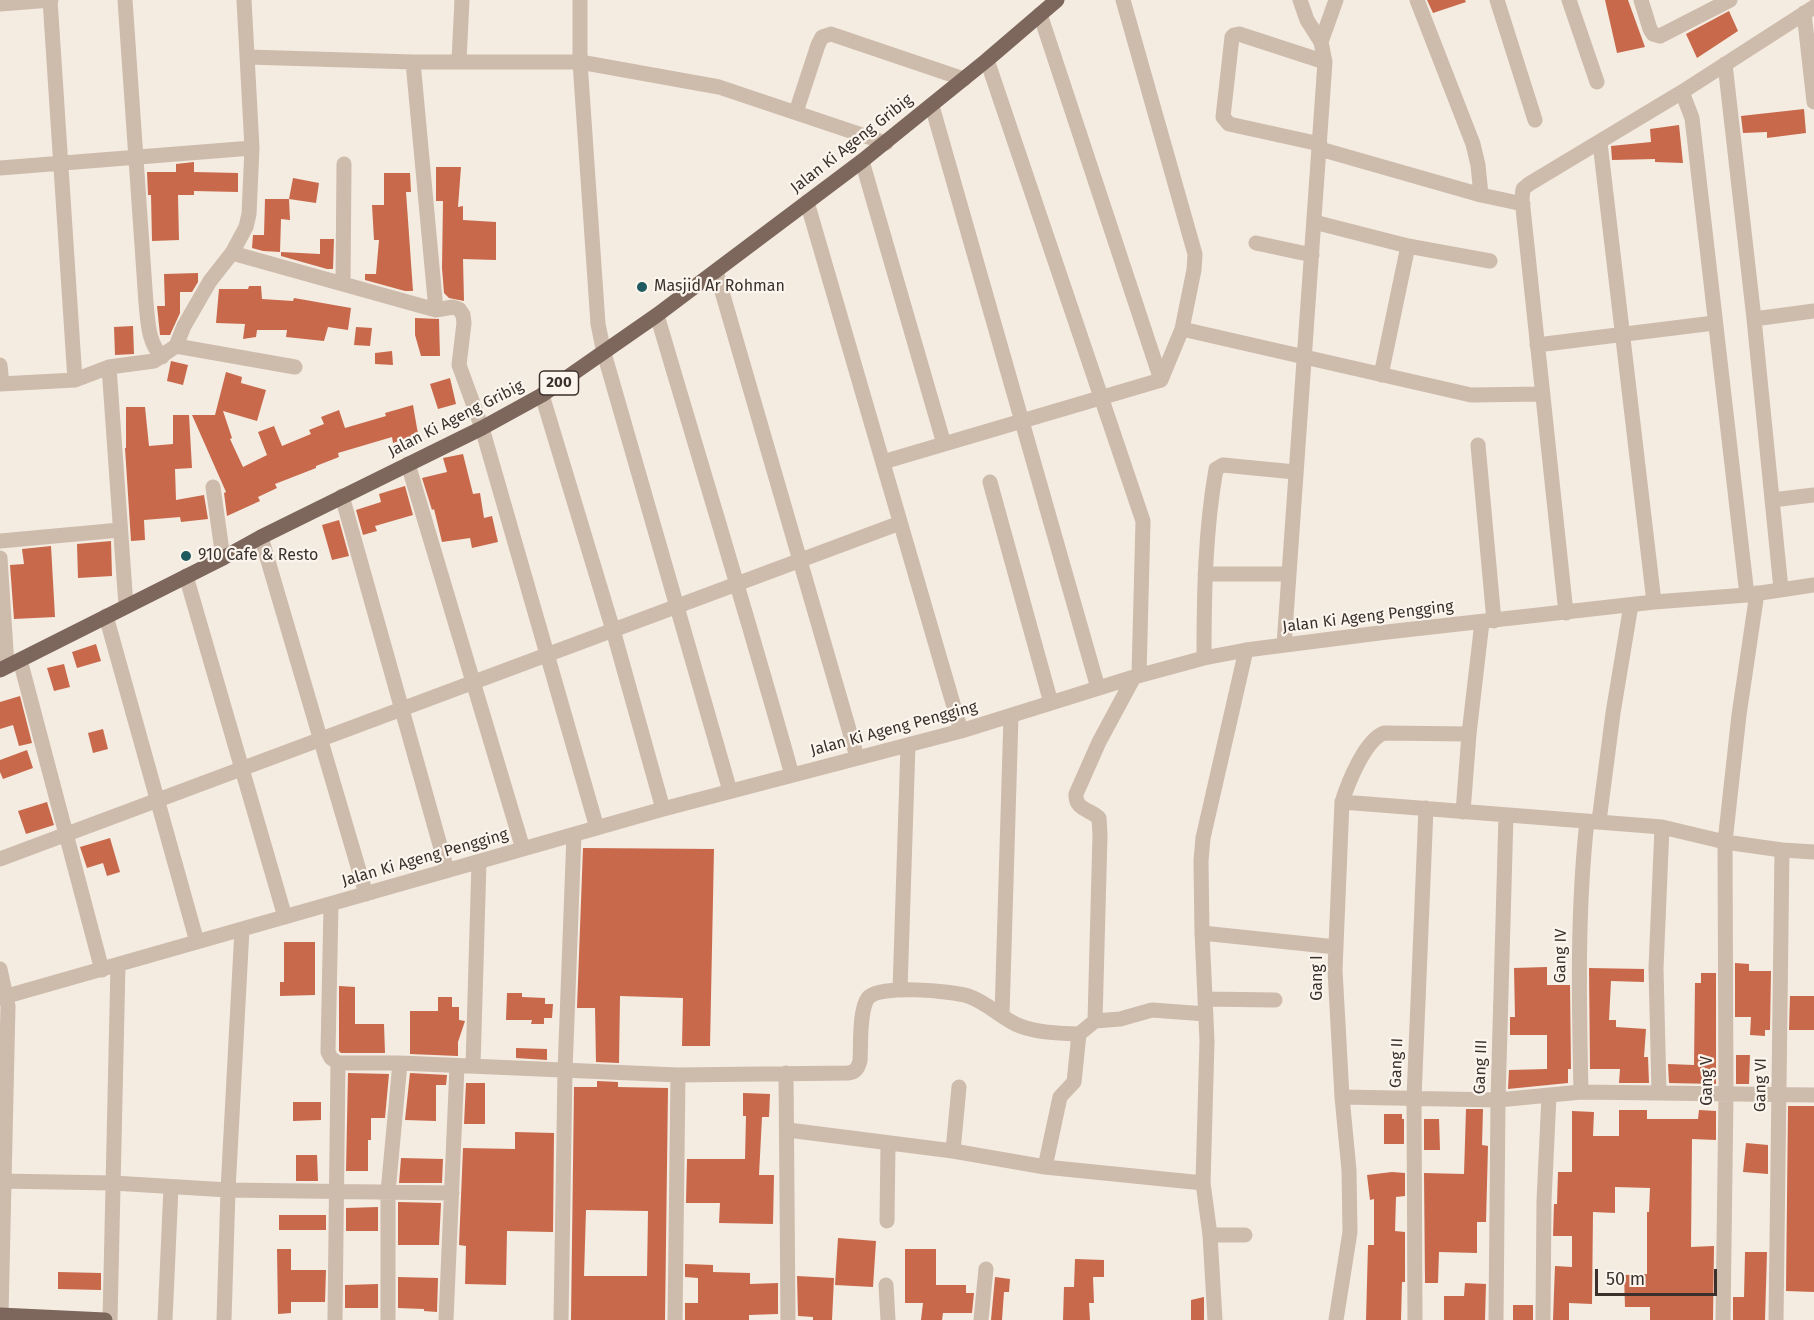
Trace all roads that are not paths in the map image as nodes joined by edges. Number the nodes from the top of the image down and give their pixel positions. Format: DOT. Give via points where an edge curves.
graph roads {
  1 [pos="50,0"];
  2 [pos="125,0"];
  3 [pos="244,0"];
  4 [pos="462,0"];
  5 [pos="580,0"];
  6 [pos="1057,0"];
  7 [pos="1123,0"];
  8 [pos="1300,0"];
  9 [pos="1336,0"];
  10 [pos="1417,0"];
  11 [pos="1497,0"];
  12 [pos="1569,0"];
  13 [pos="1641,0"];
  14 [pos="1730,0"];
  15 [pos="0,4"];
  16 [pos="1713,5"];
  17 [pos="1809,10"];
  18 [pos="1040,14"];
  19 [pos="1321,42"];
  20 [pos="248,57"];
  21 [pos="459,60"];
  22 [pos="987,60"];
  23 [pos="413,62"];
  24 [pos="580,62"];
  25 [pos="1325,62"];
  26 [pos="1725,64"];
  27 [pos="964,79"];
  28 [pos="1597,82"];
  29 [pos="1682,92"];
  30 [pos="1814,102"];
  31 [pos="932,106"];
  32 [pos="796,111"];
  33 [pos="1535,120"];
  34 [pos="886,142"];
  35 [pos="1600,142"];
  36 [pos="1320,146"];
  37 [pos="252,148"];
  38 [pos="137,156"];
  39 [pos="861,161"];
  40 [pos="59,164"];
  41 [pos="345,164"];
  42 [pos="0,168"];
  43 [pos="1481,195"];
  44 [pos="807,202"];
  45 [pos="1523,204"];
  46 [pos="1314,222"];
  47 [pos="1256,243"];
  48 [pos="1408,246"];
  49 [pos="232,253"];
  50 [pos="1312,255"];
  51 [pos="1490,261"];
  52 [pos="716,271"];
  53 [pos="343,284"];
  54 [pos="436,310"];
  55 [pos="1814,311"];
  56 [pos="657,315"];
  57 [pos="1754,319"];
  58 [pos="1714,323"];
  59 [pos="1182,328"];
  60 [pos="1621,335"];
  61 [pos="1537,345"];
  62 [pos="176,346"];
  63 [pos="604,353"];
  64 [pos="162,357"];
  65 [pos="1304,357"];
  66 [pos="0,365"];
  67 [pos="109,367"];
  68 [pos="295,367"];
  69 [pos="1381,375"];
  70 [pos="75,380"];
  71 [pos="1161,380"];
  72 [pos="1,384"];
  73 [pos="542,394"];
  74 [pos="1543,394"];
  75 [pos="1102,398"];
  76 [pos="1022,421"];
  77 [pos="482,428"];
  78 [pos="944,444"];
  79 [pos="1478,445"];
  80 [pos="883,462"];
  81 [pos="408,464"];
  82 [pos="1295,472"];
  83 [pos="990,482"];
  84 [pos="213,487"];
  85 [pos="1814,495"];
  86 [pos="342,496"];
  87 [pos="1772,500"];
  88 [pos="900,523"];
  89 [pos="120,530"];
  90 [pos="261,537"];
  91 [pos="0,541"];
  92 [pos="0,558"];
  93 [pos="223,558"];
  94 [pos="799,561"];
  95 [pos="1205,574"];
  96 [pos="1289,574"];
  97 [pos="186,576"];
  98 [pos="736,585"];
  99 [pos="1814,585"];
  100 [pos="1781,588"];
  101 [pos="1752,594"];
  102 [pos="1654,602"];
  103 [pos="1631,605"];
  104 [pos="126,606"];
  105 [pos="677,606"];
  106 [pos="1566,613"];
  107 [pos="106,615"];
  108 [pos="1488,621"];
  109 [pos="613,630"];
  110 [pos="1284,645"];
  111 [pos="1246,650"];
  112 [pos="547,655"];
  113 [pos="1204,658"];
  114 [pos="9,665"];
  115 [pos="1137,676"];
  116 [pos="472,683"];
  117 [pos="1098,688"];
  118 [pos="1051,704"];
  119 [pos="402,709"];
  120 [pos="1011,716"];
  121 [pos="961,731"];
  122 [pos="1468,734"];
  123 [pos="320,740"];
  124 [pos="908,745"];
  125 [pos="857,757"];
  126 [pos="241,769"];
  127 [pos="792,775"];
  128 [pos="730,791"];
  129 [pos="157,801"];
  130 [pos="1342,802"];
  131 [pos="1426,808"];
  132 [pos="663,809"];
  133 [pos="1463,812"];
  134 [pos="1506,815"];
  135 [pos="1593,821"];
  136 [pos="1662,827"];
  137 [pos="597,828"];
  138 [pos="67,834"];
  139 [pos="574,835"];
  140 [pos="1725,842"];
  141 [pos="523,849"];
  142 [pos="1782,850"];
  143 [pos="1814,852"];
  144 [pos="0,859"];
  145 [pos="479,862"];
  146 [pos="447,870"];
  147 [pos="366,894"];
  148 [pos="331,905"];
  149 [pos="285,917"];
  150 [pos="242,929"];
  151 [pos="1202,933"];
  152 [pos="197,942"];
  153 [pos="1336,947"];
  154 [pos="118,965"];
  155 [pos="0,969"];
  156 [pos="102,970"];
  157 [pos="900,990"];
  158 [pos="4,997"];
  159 [pos="1275,1000"];
  160 [pos="1205,1007"];
  161 [pos="1002,1015"];
  162 [pos="1095,1021"];
  163 [pos="1079,1034"];
  164 [pos="338,1063"];
  165 [pos="400,1063"];
  166 [pos="457,1066"];
  167 [pos="473,1066"];
  168 [pos="565,1071"];
  169 [pos="786,1073"];
  170 [pos="678,1075"];
  171 [pos="959,1088"];
  172 [pos="1581,1092"];
  173 [pos="1659,1092"];
  174 [pos="1726,1094"];
  175 [pos="1779,1094"];
  176 [pos="1814,1095"];
  177 [pos="1549,1096"];
  178 [pos="1342,1097"];
  179 [pos="1414,1098"];
  180 [pos="1498,1100"];
  181 [pos="788,1130"];
  182 [pos="888,1143"];
  183 [pos="953,1151"];
  184 [pos="1045,1167"];
  185 [pos="2,1182"];
  186 [pos="113,1183"];
  187 [pos="1203,1183"];
  188 [pos="171,1187"];
  189 [pos="228,1190"];
  190 [pos="338,1190"];
  191 [pos="388,1192"];
  192 [pos="452,1193"];
  193 [pos="888,1221"];
  194 [pos="1210,1235"];
  195 [pos="1245,1235"];
  196 [pos="986,1269"];
  197 [pos="886,1285"];
  198 [pos="0,1315"];
  199 [pos="105,1320"];
  200 [pos="110,1320"];
  201 [pos="165,1320"];
  202 [pos="224,1320"];
  203 [pos="334,1320"];
  204 [pos="388,1320"];
  205 [pos="446,1320"];
  206 [pos="561,1320"];
  207 [pos="675,1320"];
  208 [pos="788,1320"];
  209 [pos="888,1320"];
  210 [pos="981,1320"];
  211 [pos="1215,1320"];
  212 [pos="1336,1320"];
  213 [pos="1415,1320"];
  214 [pos="1496,1320"];
  215 [pos="1543,1320"];
  216 [pos="1723,1320"];
  217 [pos="1776,1320"];
  1 -- 15 [label="street"];
  1 -- 40 [label="street"];
  2 -- 38 [label="street"];
  3 -- 20 [label="street"];
  4 -- 21 [label="street"];
  5 -- 24 [label="street"];
  6 -- 18 [label="main road, Jalan Ki Ageng Gribig / 200"];
  7 -- 59 [label="street" via="1195,254"];
  8 -- 19 [label="street"];
  9 -- 19 [label="street"];
  10 -- 43 [label="street" via="1473,144"];
  11 -- 33 [label="street"];
  12 -- 28 [label="street"];
  13 -- 16 [label="street" via="1650,29 1660,36"];
  14 -- 16 [label="street"];
  17 -- 26 [label="street"];
  17 -- 30 [label="street"];
  18 -- 22 [label="main road, Jalan Ki Ageng Gribig / 200"];
  18 -- 71 [label="street"];
  19 -- 25 [label="street"];
  20 -- 23 [label="street"];
  20 -- 37 [label="street"];
  21 -- 23 [label="street"];
  21 -- 24 [label="street"];
  22 -- 27 [label="main road, Jalan Ki Ageng Gribig / 200"];
  22 -- 75 [label="street"];
  23 -- 54 [label="street"];
  24 -- 32 [label="street" via="719,87"];
  24 -- 63 [label="street" via="598,324"];
  25 -- 36 [label="street"];
  25 -- 36 [label="street" via="1234,34 1223,117 1229,124"];
  26 -- 29 [label="street"];
  26 -- 57 [label="street"];
  27 -- 31 [label="main road, Jalan Ki Ageng Gribig / 200"];
  27 -- 32 [label="street" via="831,34 822,37 818,45"];
  29 -- 35 [label="street"];
  29 -- 58 [label="street, Gang V" via="1692,118"];
  31 -- 34 [label="main road, Jalan Ki Ageng Gribig / 200"];
  31 -- 76 [label="street"];
  32 -- 34 [label="street"];
  34 -- 39 [label="main road, Jalan Ki Ageng Gribig / 200"];
  35 -- 45 [label="street" via="1528,184 1523,189"];
  35 -- 60 [label="street"];
  36 -- 43 [label="street"];
  36 -- 46 [label="street"];
  37 -- 38 [label="street"];
  37 -- 49 [label="street" via="249,214"];
  38 -- 40 [label="street"];
  38 -- 64 [label="street" via="148,323 154,349"];
  39 -- 44 [label="main road, Jalan Ki Ageng Gribig / 200"];
  39 -- 78 [label="street"];
  40 -- 42 [label="street"];
  40 -- 70 [label="street"];
  41 -- 53 [label="street"];
  43 -- 45 [label="street"];
  44 -- 52 [label="main road, Jalan Ki Ageng Gribig / 200"];
  44 -- 80 [label="street"];
  45 -- 61 [label="street"];
  46 -- 48 [label="street"];
  46 -- 50 [label="street"];
  47 -- 50 [label="street"];
  48 -- 51 [label="street"];
  48 -- 69 [label="street"];
  49 -- 53 [label="street"];
  49 -- 62 [label="street" via="210,281"];
  50 -- 65 [label="street"];
  52 -- 56 [label="main road, Jalan Ki Ageng Gribig / 200"];
  52 -- 94 [label="street"];
  53 -- 54 [label="street"];
  54 -- 77 [label="street" via="453,307 463,315 459,365"];
  55 -- 57 [label="street"];
  56 -- 63 [label="main road, Jalan Ki Ageng Gribig / 200"];
  56 -- 98 [label="street"];
  57 -- 87 [label="street"];
  58 -- 60 [label="street"];
  58 -- 101 [label="street, Gang V"];
  59 -- 65 [label="street"];
  59 -- 71 [label="street"];
  60 -- 61 [label="street"];
  60 -- 102 [label="street"];
  61 -- 74 [label="street"];
  62 -- 64 [label="street"];
  62 -- 68 [label="street"];
  63 -- 73 [label="main road, Jalan Ki Ageng Gribig / 200"];
  63 -- 105 [label="street"];
  64 -- 67 [label="street"];
  65 -- 69 [label="street"];
  65 -- 82 [label="street"];
  66 -- 72 [label="street"];
  67 -- 70 [label="street"];
  67 -- 89 [label="street"];
  69 -- 74 [label="street" via="1471,395"];
  70 -- 72 [label="street"];
  71 -- 75 [label="street"];
  73 -- 77 [label="main road, Jalan Ki Ageng Gribig / 200"];
  73 -- 109 [label="street"];
  74 -- 106 [label="street"];
  75 -- 76 [label="street"];
  75 -- 115 [label="street" via="1143,521"];
  76 -- 78 [label="street"];
  76 -- 117 [label="street"];
  77 -- 81 [label="main road, Jalan Ki Ageng Gribig / 200"];
  77 -- 112 [label="street"];
  78 -- 80 [label="street"];
  79 -- 108 [label="street"];
  80 -- 88 [label="street"];
  81 -- 86 [label="main road, Jalan Ki Ageng Gribig / 200"];
  81 -- 116 [label="street"];
  82 -- 95 [label="street" via="1223,465 1216,469 1209,504"];
  82 -- 96 [label="street"];
  83 -- 118 [label="street"];
  84 -- 93 [label="street"];
  85 -- 87 [label="street"];
  86 -- 90 [label="main road, Jalan Ki Ageng Gribig / 200"];
  86 -- 119 [label="street"];
  87 -- 100 [label="street"];
  88 -- 94 [label="street"];
  88 -- 121 [label="street"];
  89 -- 91 [label="street"];
  89 -- 104 [label="street"];
  90 -- 93 [label="main road, Jalan Ki Ageng Gribig / 200"];
  90 -- 123 [label="street"];
  92 -- 114 [label="street"];
  93 -- 97 [label="main road, Jalan Ki Ageng Gribig / 200"];
  94 -- 98 [label="street"];
  94 -- 125 [label="street"];
  95 -- 96 [label="street"];
  95 -- 113 [label="street"];
  96 -- 110 [label="street"];
  97 -- 104 [label="main road, Jalan Ki Ageng Gribig / 200"];
  97 -- 126 [label="street"];
  98 -- 105 [label="street"];
  98 -- 127 [label="street"];
  99 -- 100 [label="street, Jalan Ki Ageng Pengging"];
  100 -- 101 [label="street, Jalan Ki Ageng Pengging"];
  101 -- 102 [label="street, Jalan Ki Ageng Pengging"];
  101 -- 140 [label="street, Gang V"];
  102 -- 103 [label="street, Jalan Ki Ageng Pengging"];
  103 -- 106 [label="street, Jalan Ki Ageng Pengging"];
  103 -- 135 [label="street, Gang IV"];
  104 -- 107 [label="main road, Jalan Ki Ageng Gribig / 200"];
  105 -- 109 [label="street"];
  105 -- 128 [label="street"];
  106 -- 108 [label="street, Jalan Ki Ageng Pengging"];
  107 -- 114 [label="main road, Jalan Ki Ageng Gribig / 200"];
  107 -- 129 [label="street"];
  108 -- 110 [label="street, Jalan Ki Ageng Pengging"];
  108 -- 122 [label="street"];
  109 -- 112 [label="street"];
  109 -- 132 [label="street"];
  110 -- 111 [label="street, Jalan Ki Ageng Pengging"];
  111 -- 113 [label="street, Jalan Ki Ageng Pengging"];
  111 -- 151 [label="street" via="1203,838"];
  112 -- 116 [label="street"];
  112 -- 137 [label="street"];
  113 -- 115 [label="street, Jalan Ki Ageng Pengging"];
  114 -- 138 [label="street"];
  115 -- 117 [label="street, Jalan Ki Ageng Pengging"];
  115 -- 162 [label="street" via="1099,742 1076,794 1077,804 1095,815 1099,823"];
  116 -- 119 [label="street"];
  116 -- 141 [label="street"];
  117 -- 118 [label="street, Jalan Ki Ageng Pengging"];
  118 -- 120 [label="street, Jalan Ki Ageng Pengging"];
  119 -- 123 [label="street"];
  119 -- 146 [label="street"];
  120 -- 121 [label="street, Jalan Ki Ageng Pengging"];
  120 -- 161 [label="street"];
  121 -- 124 [label="street, Jalan Ki Ageng Pengging"];
  122 -- 130 [label="street, Gang I" via="1379,735 1370,744"];
  122 -- 133 [label="street"];
  123 -- 126 [label="street"];
  123 -- 147 [label="street"];
  124 -- 125 [label="street, Jalan Ki Ageng Pengging"];
  124 -- 157 [label="street"];
  125 -- 127 [label="street, Jalan Ki Ageng Pengging"];
  126 -- 129 [label="street"];
  126 -- 149 [label="street"];
  127 -- 128 [label="street, Jalan Ki Ageng Pengging"];
  128 -- 132 [label="street, Jalan Ki Ageng Pengging"];
  129 -- 138 [label="street"];
  129 -- 152 [label="street"];
  130 -- 131 [label="street"];
  130 -- 153 [label="street, Gang I"];
  131 -- 133 [label="street"];
  131 -- 179 [label="street, Gang II"];
  132 -- 137 [label="street, Jalan Ki Ageng Pengging"];
  133 -- 134 [label="street"];
  134 -- 135 [label="street"];
  134 -- 180 [label="street, Gang III"];
  135 -- 136 [label="street"];
  135 -- 172 [label="street, Gang IV" via="1582,867 1578,959"];
  136 -- 140 [label="street"];
  136 -- 173 [label="street" via="1656,968"];
  137 -- 139 [label="street, Jalan Ki Ageng Pengging"];
  138 -- 144 [label="street"];
  138 -- 156 [label="street"];
  139 -- 141 [label="street, Jalan Ki Ageng Pengging"];
  139 -- 168 [label="street"];
  140 -- 142 [label="street"];
  140 -- 174 [label="street, Gang V"];
  141 -- 145 [label="street, Jalan Ki Ageng Pengging"];
  142 -- 143 [label="street"];
  142 -- 175 [label="street, Gang VI"];
  145 -- 146 [label="street, Jalan Ki Ageng Pengging"];
  145 -- 167 [label="street"];
  146 -- 147 [label="street, Jalan Ki Ageng Pengging"];
  147 -- 148 [label="street, Jalan Ki Ageng Pengging"];
  148 -- 149 [label="street, Jalan Ki Ageng Pengging"];
  148 -- 164 [label="street" via="328,1052"];
  149 -- 150 [label="street, Jalan Ki Ageng Pengging"];
  150 -- 152 [label="street, Jalan Ki Ageng Pengging"];
  150 -- 189 [label="street"];
  151 -- 153 [label="street"];
  151 -- 160 [label="street"];
  152 -- 154 [label="street, Jalan Ki Ageng Pengging"];
  153 -- 178 [label="street, Gang I"];
  154 -- 156 [label="street, Jalan Ki Ageng Pengging"];
  154 -- 186 [label="street"];
  155 -- 158 [label="street"];
  156 -- 158 [label="street, Jalan Ki Ageng Pengging"];
  157 -- 161 [label="street" via="968,996"];
  157 -- 169 [label="street" via="877,992 868,998 863,1012 859,1067 854,1072"];
  158 -- 185 [label="street"];
  159 -- 160 [label="street"];
  160 -- 162 [label="street" via="1152,1010"];
  160 -- 187 [label="street"];
  161 -- 163 [label="street" via="1034,1030"];
  162 -- 163 [label="street"];
  163 -- 184 [label="street" via="1074,1082 1060,1097"];
  164 -- 165 [label="street"];
  164 -- 190 [label="street"];
  165 -- 166 [label="street"];
  165 -- 191 [label="street"];
  166 -- 167 [label="street"];
  166 -- 192 [label="street"];
  167 -- 168 [label="street"];
  168 -- 170 [label="street"];
  168 -- 206 [label="street"];
  169 -- 170 [label="street"];
  169 -- 181 [label="street"];
  170 -- 207 [label="street"];
  171 -- 183 [label="street"];
  172 -- 173 [label="street"];
  172 -- 177 [label="street"];
  173 -- 174 [label="street"];
  174 -- 175 [label="street"];
  174 -- 216 [label="street, Gang V"];
  175 -- 176 [label="street"];
  175 -- 217 [label="street, Gang VI"];
  177 -- 180 [label="street"];
  177 -- 215 [label="street"];
  178 -- 179 [label="street"];
  178 -- 212 [label="street, Gang I" via="1350,1232"];
  179 -- 180 [label="street"];
  179 -- 213 [label="street, Gang II"];
  180 -- 214 [label="street, Gang III"];
  181 -- 182 [label="street"];
  181 -- 208 [label="street"];
  182 -- 183 [label="street"];
  182 -- 193 [label="street"];
  183 -- 184 [label="street"];
  184 -- 187 [label="street"];
  185 -- 186 [label="street"];
  185 -- 198 [label="street"];
  186 -- 188 [label="street"];
  186 -- 200 [label="street"];
  187 -- 194 [label="street"];
  188 -- 189 [label="street"];
  188 -- 201 [label="street"];
  189 -- 190 [label="street"];
  189 -- 202 [label="street"];
  190 -- 191 [label="street"];
  190 -- 203 [label="street"];
  191 -- 192 [label="street"];
  191 -- 204 [label="street"];
  192 -- 205 [label="street"];
  194 -- 195 [label="street"];
  194 -- 211 [label="street"];
  196 -- 210 [label="street"];
  197 -- 209 [label="street"];
  198 -- 199 [label="main road"];
}
